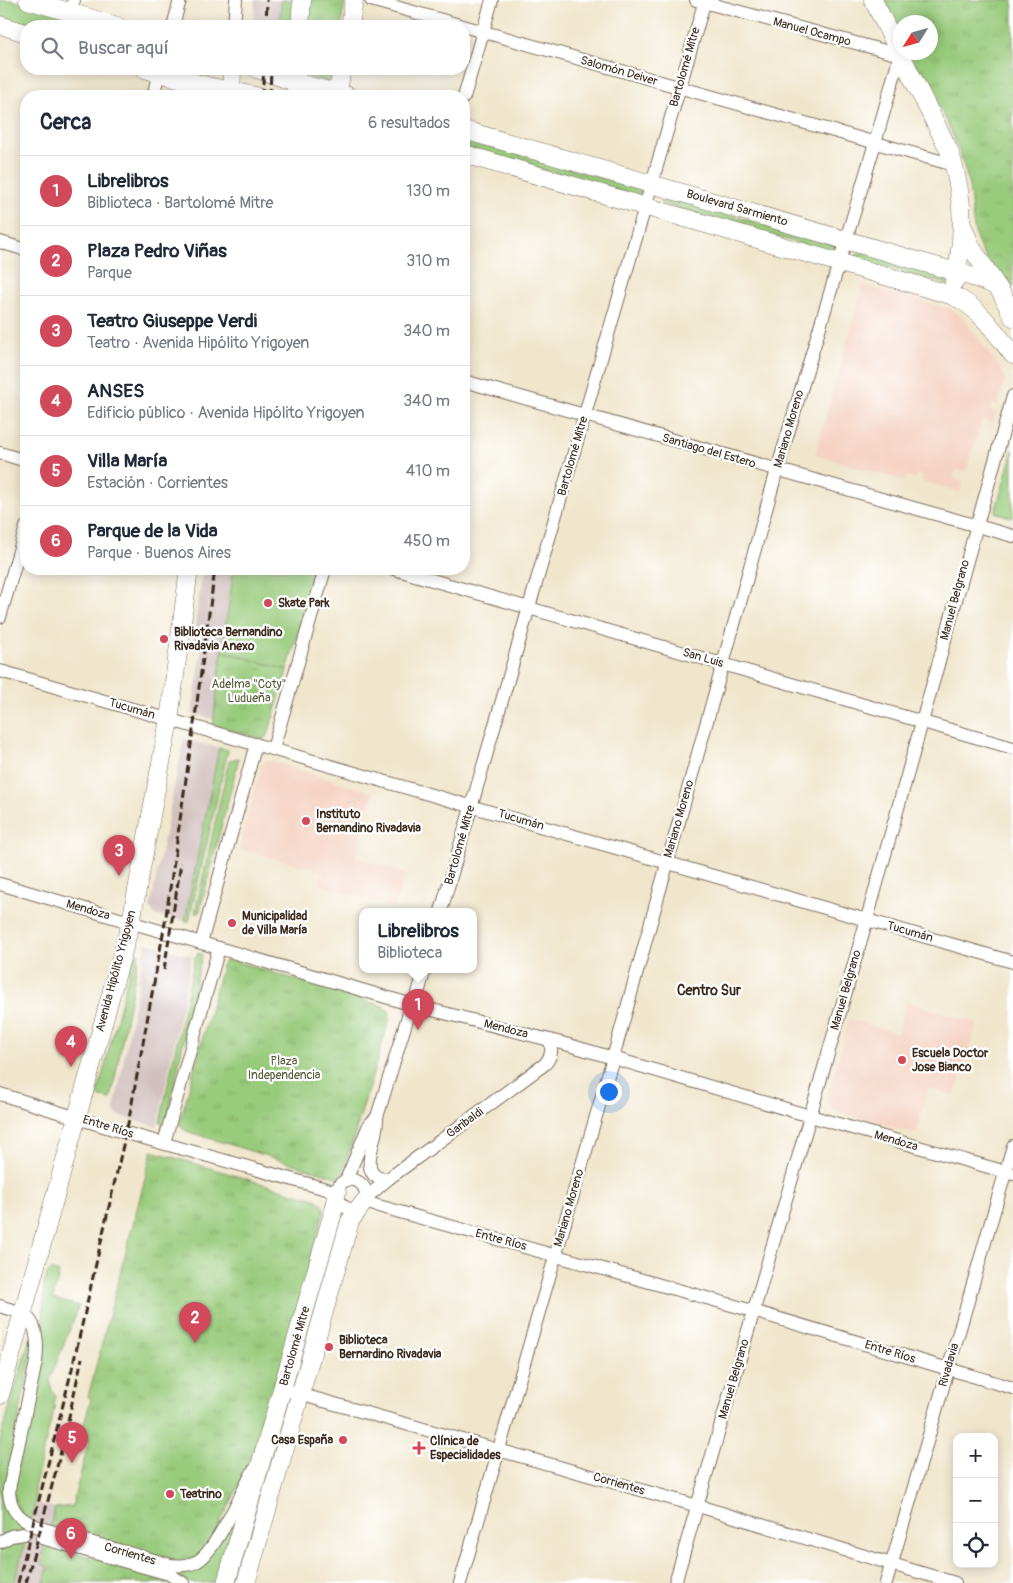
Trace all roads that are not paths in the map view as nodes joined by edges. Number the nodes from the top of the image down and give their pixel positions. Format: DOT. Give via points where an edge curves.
graph roads {
  1 [pos="28,0"];
  2 [pos="180,0"];
  3 [pos="236,0"];
  4 [pos="302,0"];
  5 [pos="354,0"];
  6 [pos="371,0"];
  7 [pos="492,0"];
  8 [pos="873,0"];
  9 [pos="702,1"];
  10 [pos="72,6"];
  11 [pos="103,20"];
  12 [pos="175,20"];
  13 [pos="234,20"];
  14 [pos="300,20"];
  15 [pos="351,20"];
  16 [pos="441,20"];
  17 [pos="0,25"];
  18 [pos="470,28"];
  19 [pos="20,31"];
  20 [pos="483,32"];
  21 [pos="893,41"];
  22 [pos="893,53"];
  23 [pos="899,60"];
  24 [pos="903,60"];
  25 [pos="154,75"];
  26 [pos="171,75"];
  27 [pos="232,75"];
  28 [pos="275,75"];
  29 [pos="342,75"];
  30 [pos="296,82"];
  31 [pos="679,88"];
  32 [pos="153,90"];
  33 [pos="218,90"];
  34 [pos="231,90"];
  35 [pos="324,90"];
  36 [pos="341,90"];
  37 [pos="466,90"];
  38 [pos="470,132"];
  39 [pos="876,144"];
  40 [pos="470,156"];
  41 [pos="954,166"];
  42 [pos="652,183"];
  43 [pos="645,206"];
  44 [pos="963,226"];
  45 [pos="846,240"];
  46 [pos="0,242"];
  47 [pos="20,248"];
  48 [pos="839,262"];
  49 [pos="957,272"];
  50 [pos="1001,293"];
  51 [pos="951,295"];
  52 [pos="972,306"];
  53 [pos="1013,317"];
  54 [pos="1013,355"];
  55 [pos="470,383"];
  56 [pos="1013,396"];
  57 [pos="584,416"];
  58 [pos="0,453"];
  59 [pos="20,459"];
  60 [pos="777,470"];
  61 [pos="976,525"];
  62 [pos="1013,536"];
  63 [pos="20,548"];
  64 [pos="188,575"];
  65 [pos="323,575"];
  66 [pos="415,575"];
  67 [pos="529,608"];
  68 [pos="0,617"];
  69 [pos="724,664"];
  70 [pos="0,671"];
  71 [pos="169,720"];
  72 [pos="922,721"];
  73 [pos="256,744"];
  74 [pos="1013,748"];
  75 [pos="273,749"];
  76 [pos="472,806"];
  77 [pos="667,862"];
  78 [pos="0,884"];
  79 [pos="442,908"];
  80 [pos="867,919"];
  81 [pos="131,922"];
  82 [pos="201,942"];
  83 [pos="219,948"];
  84 [pos="1013,962"];
  85 [pos="424,973"];
  86 [pos="413,1006"];
  87 [pos="550,1040"];
  88 [pos="613,1058"];
  89 [pos="0,1094"];
  90 [pos="810,1116"];
  91 [pos="77,1117"];
  92 [pos="377,1117"];
  93 [pos="164,1143"];
  94 [pos="1013,1146"];
  95 [pos="1009,1173"];
  96 [pos="388,1179"];
  97 [pos="341,1186"];
  98 [pos="365,1200"];
  99 [pos="555,1254"];
  100 [pos="0,1306"];
  101 [pos="753,1311"];
  102 [pos="23,1313"];
  103 [pos="948,1369"];
  104 [pos="1013,1388"];
  105 [pos="282,1389"];
  106 [pos="300,1394"];
  107 [pos="0,1395"];
  108 [pos="266,1446"];
  109 [pos="499,1450"];
  110 [pos="698,1506"];
  111 [pos="24,1534"];
  112 [pos="42,1538"];
  113 [pos="0,1542"];
  114 [pos="891,1564"];
  115 [pos="183,1583"];
  116 [pos="226,1583"];
  117 [pos="246,1583"];
  118 [pos="460,1583"];
  119 [pos="675,1583"];
  120 [pos="886,1583"];
  121 [pos="955,1583"];
  1 -- 10 [label="main road"];
  2 -- 12 [label="street"];
  3 -- 13 [label="street"];
  4 -- 14 [label="main road"];
  5 -- 15 [label="main road"];
  6 -- 16 [label="street, Salomón Deiver"];
  7 -- 20 [label="street"];
  8 -- 21 [label="main road"];
  9 -- 22 [label="street, Manuel Ocampo"];
  9 -- 31 [label="street, Bartolomé Mitre"];
  10 -- 11 [label="main road"];
  17 -- 19 [label="main road"];
  18 -- 20 [label="street, Salomón Deiver"];
  20 -- 31 [label="street, Salomón Deiver"];
  20 -- 37 [label="street"];
  23 -- 39 [label="street, Mariano Moreno"];
  24 -- 41 [label="main road"];
  25 -- 32 [label="street"];
  26 -- 33 [label="main road"];
  27 -- 34 [label="main road"];
  28 -- 30 [label="main road"];
  29 -- 36 [label="main road"];
  30 -- 35 [label="main road"];
  31 -- 39 [label="street, Salomón Deiver"];
  31 -- 42 [label="street, Bartolomé Mitre"];
  38 -- 42 [label="main road, Boulevard Sarmiento"];
  39 -- 41 [label="street, Salomón Deiver"];
  39 -- 45 [label="street, Mariano Moreno"];
  40 -- 43 [label="main road, Boulevard Sarmiento"];
  41 -- 44 [label="main road" via="959,181"];
  42 -- 43 [label="street, Bartolomé Mitre"];
  42 -- 45 [label="main road, Boulevard Sarmiento"];
  43 -- 48 [label="main road, Boulevard Sarmiento"];
  43 -- 57 [label="street, Bartolomé Mitre"];
  44 -- 49 [label="main road"];
  44 -- 50 [label="main road" via="971,247"];
  45 -- 48 [label="street, Mariano Moreno"];
  45 -- 49 [label="main road, Boulevard Sarmiento"];
  46 -- 47 [label="street"];
  48 -- 51 [label="main road, Boulevard Sarmiento"];
  48 -- 60 [label="street, Mariano Moreno"];
  49 -- 50 [label="main road, Boulevard Sarmiento" via="980,279"];
  49 -- 51 [label="main road"];
  50 -- 52 [label="main road" via="992,306"];
  50 -- 53 [label="main road"];
  51 -- 52 [label="main road, Boulevard Sarmiento"];
  52 -- 54 [label="main road"];
  55 -- 57 [label="street, Santiago del Estero"];
  56 -- 61 [label="street, Manuel Belgrano"];
  57 -- 60 [label="street, Santiago del Estero"];
  57 -- 67 [label="street, Bartolomé Mitre"];
  58 -- 59 [label="street"];
  60 -- 61 [label="street, Santiago del Estero"];
  60 -- 69 [label="street, Mariano Moreno"];
  61 -- 62 [label="street, Santiago del Estero"];
  61 -- 72 [label="street, Manuel Belgrano"];
  63 -- 68 [label="street"];
  64 -- 71 [label="main road, Avenida Hipólito Yrigoyen"];
  65 -- 75 [label="street"];
  66 -- 67 [label="street, San Luis"];
  67 -- 69 [label="street, San Luis"];
  67 -- 76 [label="street, Bartolomé Mitre"];
  69 -- 72 [label="street, San Luis"];
  69 -- 77 [label="street, Mariano Moreno"];
  70 -- 71 [label="street, Tucumán"];
  71 -- 73 [label="street, Tucumán"];
  71 -- 81 [label="main road, Avenida Hipólito Yrigoyen"];
  72 -- 74 [label="street, San Luis"];
  72 -- 80 [label="street, Manuel Belgrano"];
  73 -- 75 [label="street, Tucumán"];
  73 -- 82 [label="street"];
  75 -- 76 [label="street, Tucumán"];
  76 -- 77 [label="street, Tucumán"];
  76 -- 79 [label="street, Bartolomé Mitre"];
  77 -- 80 [label="street, Tucumán"];
  77 -- 88 [label="street, Mariano Moreno"];
  78 -- 81 [label="street, Mendoza"];
  80 -- 84 [label="street, Tucumán"];
  80 -- 90 [label="street, Manuel Belgrano"];
  81 -- 82 [label="street, Mendoza"];
  81 -- 91 [label="main road, Avenida Hipólito Yrigoyen"];
  82 -- 83 [label="street, Mendoza"];
  83 -- 86 [label="street, Mendoza"];
  83 -- 93 [label="street"];
  85 -- 86 [label="street, Bartolomé Mitre"];
  86 -- 87 [label="street, Mendoza"];
  86 -- 92 [label="street, Bartolomé Mitre"];
  87 -- 88 [label="street, Mendoza"];
  87 -- 96 [label="street, Garibaldi" via="552,1052 545,1064"];
  88 -- 90 [label="street, Mendoza"];
  88 -- 99 [label="street, Mariano Moreno"];
  89 -- 91 [label="street, Entre Ríos"];
  90 -- 95 [label="street, Mendoza"];
  90 -- 101 [label="street, Manuel Belgrano"];
  91 -- 93 [label="street, Entre Ríos"];
  91 -- 102 [label="main road, Avenida Hipólito Yrigoyen"];
  92 -- 96 [label="street, Bartolomé Mitre" via="369,1166 376,1177"];
  92 -- 97 [label="street, Bartolomé Mitre" via="369,1125"];
  93 -- 97 [label="street, Entre Ríos"];
  94 -- 95 [label="street, Rivadavia"];
  95 -- 103 [label="street, Rivadavia"];
  96 -- 98 [label="street, Garibaldi"];
  97 -- 98 [label="street" via="355,1180 359,1182 365,1189"];
  97 -- 98 [label="street, Entre Ríos" via="340,1203 347,1208 358,1208"];
  97 -- 105 [label="main road, Bartolomé Mitre"];
  98 -- 99 [label="street, Entre Ríos"];
  98 -- 106 [label="main road, Bartolomé Mitre" via="350,1221"];
  99 -- 101 [label="street, Entre Ríos"];
  99 -- 109 [label="street, Mariano Moreno"];
  100 -- 102 [label="street"];
  101 -- 103 [label="street, Entre Ríos"];
  101 -- 110 [label="street, Manuel Belgrano"];
  102 -- 107 [label="main road, Avenida Hipólito Yrigoyen"];
  102 -- 108 [label="street, Corrientes" via="35,1330 38,1346 9,1489 10,1502 28,1523 171,1565 188,1566 213,1546"];
  103 -- 104 [label="street, Entre Ríos"];
  103 -- 114 [label="street, Rivadavia"];
  105 -- 106 [label="street, Corrientes"];
  105 -- 108 [label="main road, Bartolomé Mitre"];
  106 -- 109 [label="street, Corrientes"];
  106 -- 117 [label="main road, Bartolomé Mitre"];
  108 -- 116 [label="main road, Bartolomé Mitre"];
  109 -- 110 [label="street, Corrientes"];
  109 -- 118 [label="street, Mariano Moreno"];
  110 -- 114 [label="street, Corrientes"];
  110 -- 119 [label="street, Manuel Belgrano"];
  111 -- 113 [label="street"];
  112 -- 115 [label="street" via="169,1574"];
  114 -- 120 [label="street, Rivadavia"];
  114 -- 121 [label="street, Corrientes"];
}
